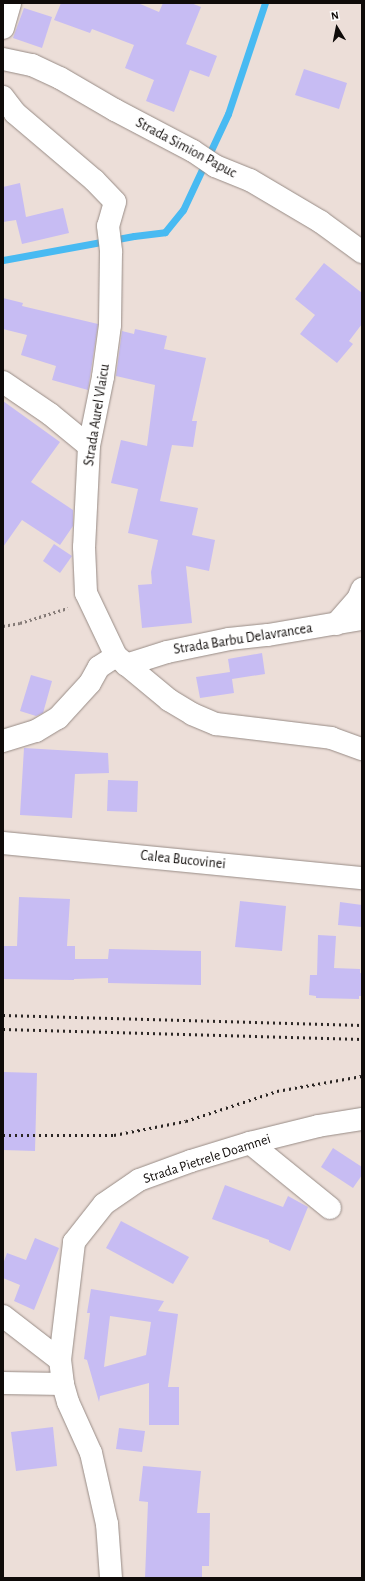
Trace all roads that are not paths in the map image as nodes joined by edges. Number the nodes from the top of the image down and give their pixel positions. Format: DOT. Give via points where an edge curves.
graph roads {
  1 [pos="10,3"];
  2 [pos="3,28"];
  3 [pos="3,59"];
  4 [pos="3,97"];
  5 [pos="362,252"];
  6 [pos="3,382"];
  7 [pos="89,446"];
  8 [pos="362,589"];
  9 [pos="362,619"];
  10 [pos="336,624"];
  11 [pos="121,660"];
  12 [pos="3,741"];
  13 [pos="362,749"];
  14 [pos="3,843"];
  15 [pos="362,878"];
  16 [pos="362,1119"];
  17 [pos="250,1143"];
  18 [pos="330,1208"];
  19 [pos="3,1316"];
  20 [pos="60,1360"];
  21 [pos="3,1383"];
  22 [pos="63,1384"];
  23 [pos="110,1578"];
  1 -- 2 [label="main road"];
  3 -- 5 [label="main road, Strada Simion Papuc" via="32,65 60,78 193,151 215,166 250,180 321,222"];
  4 -- 7 [label="main road, Strada Aurel Vlaicu" via="15,113 107,192 115,202 108,226 111,252 110,324 103,377"];
  6 -- 7 [label="main road" via="50,414"];
  7 -- 11 [label="main road, Strada Aurel Vlaicu" via="84,548 86,593"];
  8 -- 10 [label="main road" via="358,599"];
  9 -- 10 [label="main road, Strada Barbu Delavrancea"];
  10 -- 11 [label="main road, Strada Barbu Delavrancea" via="268,635 229,638"];
  11 -- 12 [label="main road" via="99,667 90,683 58,718 36,730"];
  11 -- 13 [label="main road" via="169,700 192,714 216,724 331,738"];
  14 -- 15 [label="main road, Calea Bucovinei"];
  16 -- 17 [label="main road, Strada Pietrele Doamnei" via="318,1126"];
  17 -- 18 [label="main road"];
  17 -- 20 [label="main road, Strada Pietrele Doamnei" via="139,1180 104,1204 74,1242"];
  19 -- 20 [label="main road"];
  20 -- 22 [label="main road, Strada Pietrele Doamnei"];
  21 -- 22 [label="main road"];
  22 -- 23 [label="main road, Strada Pietrele Doamnei" via="68,1402 91,1453 108,1524"];
}
